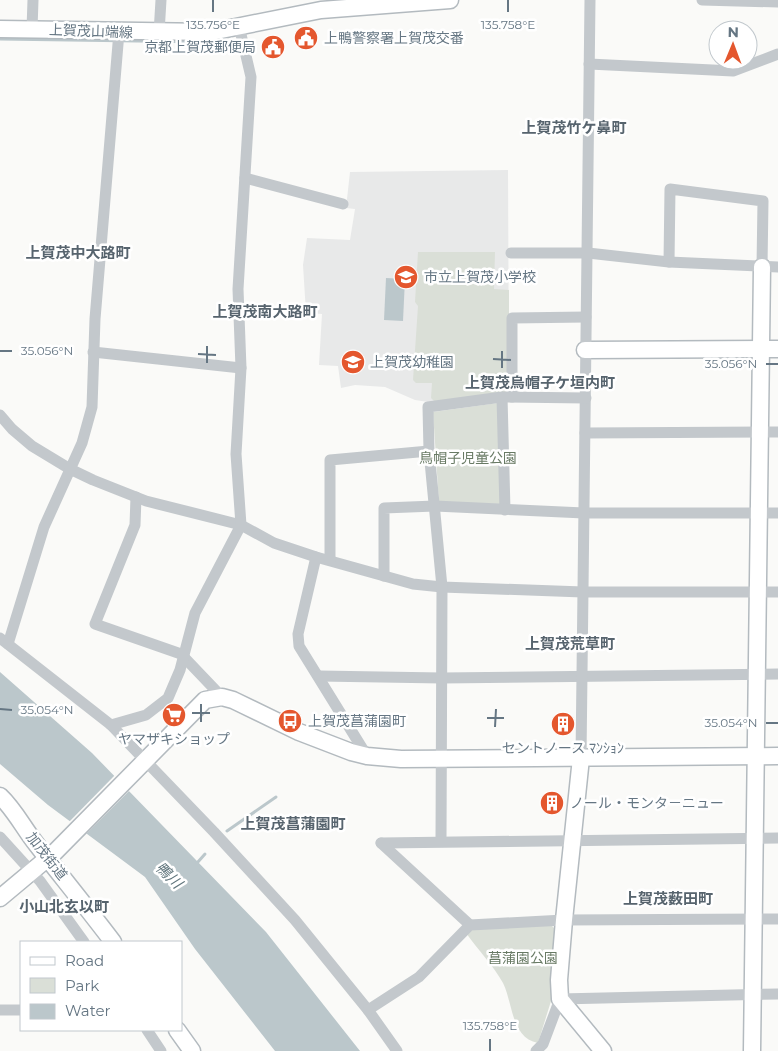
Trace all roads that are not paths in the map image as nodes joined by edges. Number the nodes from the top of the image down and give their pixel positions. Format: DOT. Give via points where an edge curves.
graph roads {
  1 [pos="32,0"];
  2 [pos="161,0"];
  3 [pos="450,0"];
  4 [pos="590,0"];
  5 [pos="702,0"];
  6 [pos="778,2"];
  7 [pos="321,5"];
  8 [pos="240,26"];
  9 [pos="0,29"];
  10 [pos="32,29"];
  11 [pos="159,33"];
  12 [pos="118,38"];
  13 [pos="778,54"];
  14 [pos="588,64"];
  15 [pos="245,178"];
  16 [pos="343,204"];
  17 [pos="588,252"];
  18 [pos="511,253"];
  19 [pos="669,262"];
  20 [pos="770,267"];
  21 [pos="586,317"];
  22 [pos="761,349"];
  23 [pos="778,349"];
  24 [pos="585,350"];
  25 [pos="93,352"];
  26 [pos="241,368"];
  27 [pos="507,397"];
  28 [pos="586,398"];
  29 [pos="0,415"];
  30 [pos="760,432"];
  31 [pos="778,432"];
  32 [pos="585,433"];
  33 [pos="429,451"];
  34 [pos="70,469"];
  35 [pos="136,497"];
  36 [pos="435,506"];
  37 [pos="505,510"];
  38 [pos="584,513"];
  39 [pos="759,513"];
  40 [pos="778,513"];
  41 [pos="241,525"];
  42 [pos="316,556"];
  43 [pos="330,560"];
  44 [pos="384,576"];
  45 [pos="442,588"];
  46 [pos="583,592"];
  47 [pos="758,592"];
  48 [pos="778,592"];
  49 [pos="4,641"];
  50 [pos="183,656"];
  51 [pos="757,674"];
  52 [pos="778,674"];
  53 [pos="319,676"];
  54 [pos="582,676"];
  55 [pos="442,678"];
  56 [pos="222,697"];
  57 [pos="111,726"];
  58 [pos="367,756"];
  59 [pos="756,756"];
  60 [pos="778,756"];
  61 [pos="442,758"];
  62 [pos="581,758"];
  63 [pos="142,765"];
  64 [pos="0,796"];
  65 [pos="0,802"];
  66 [pos="18,818"];
  67 [pos="0,836"];
  68 [pos="755,838"];
  69 [pos="778,838"];
  70 [pos="441,841"];
  71 [pos="572,842"];
  72 [pos="51,855"];
  73 [pos="32,872"];
  74 [pos="0,898"];
  75 [pos="778,919"];
  76 [pos="564,920"];
  77 [pos="754,920"];
  78 [pos="470,925"];
  79 [pos="83,941"];
  80 [pos="112,941"];
  81 [pos="753,994"];
  82 [pos="778,994"];
  83 [pos="560,999"];
  84 [pos="0,1010"];
  85 [pos="20,1010"];
  86 [pos="368,1010"];
  87 [pos="148,1031"];
  88 [pos="178,1031"];
  89 [pos="161,1051"];
  90 [pos="192,1051"];
  91 [pos="397,1051"];
  92 [pos="536,1051"];
  93 [pos="603,1051"];
  94 [pos="752,1051"];
  1 -- 10 [label="street"];
  2 -- 11 [label="street"];
  3 -- 7 [label="street, 上賀茂山端線"];
  4 -- 14 [label="street"];
  5 -- 6 [label="street"];
  7 -- 8 [label="street, 上賀茂山端線"];
  8 -- 11 [label="street, 上賀茂山端線" via="211,32"];
  8 -- 15 [label="street" via="251,77"];
  9 -- 10 [label="street, 上賀茂山端線"];
  10 -- 12 [label="street, 上賀茂山端線"];
  11 -- 12 [label="street, 上賀茂山端線"];
  12 -- 25 [label="street"];
  13 -- 14 [label="street" via="733,71"];
  14 -- 17 [label="street"];
  15 -- 16 [label="street"];
  15 -- 26 [label="street" via="238,288"];
  17 -- 18 [label="street"];
  17 -- 19 [label="street"];
  17 -- 21 [label="street"];
  19 -- 20 [label="street"];
  19 -- 20 [label="street" via="670,189 763,201"];
  20 -- 22 [label="street"];
  21 -- 24 [label="street"];
  21 -- 27 [label="street" via="512,318"];
  22 -- 23 [label="street"];
  22 -- 24 [label="street"];
  22 -- 30 [label="street"];
  24 -- 28 [label="street"];
  25 -- 26 [label="street"];
  25 -- 34 [label="street" via="92,406 82,443"];
  26 -- 41 [label="street" via="236,454"];
  27 -- 28 [label="street"];
  27 -- 33 [label="street" via="428,407"];
  27 -- 37 [label="street"];
  28 -- 32 [label="street"];
  29 -- 34 [label="street" via="32,446"];
  30 -- 31 [label="street"];
  30 -- 32 [label="street"];
  30 -- 39 [label="street"];
  32 -- 38 [label="street"];
  33 -- 36 [label="street"];
  33 -- 43 [label="street" via="330,460"];
  34 -- 35 [label="street"];
  34 -- 49 [label="street" via="44,526"];
  35 -- 41 [label="street"];
  35 -- 50 [label="street" via="135,525 95,624"];
  36 -- 37 [label="street"];
  36 -- 44 [label="street" via="384,508"];
  36 -- 45 [label="street"];
  37 -- 38 [label="street"];
  38 -- 39 [label="street"];
  38 -- 46 [label="street"];
  39 -- 40 [label="street"];
  39 -- 47 [label="street"];
  41 -- 42 [label="street" via="274,543"];
  41 -- 50 [label="street" via="195,613"];
  42 -- 43 [label="street"];
  42 -- 53 [label="street" via="298,634 299,646"];
  43 -- 44 [label="street"];
  44 -- 45 [label="street"];
  45 -- 46 [label="street"];
  45 -- 55 [label="street"];
  46 -- 47 [label="street"];
  46 -- 54 [label="street"];
  47 -- 48 [label="street"];
  47 -- 51 [label="street"];
  49 -- 57 [label="street"];
  50 -- 56 [label="street"];
  50 -- 57 [label="street" via="168,698 146,715"];
  51 -- 52 [label="street"];
  51 -- 54 [label="street"];
  51 -- 59 [label="street"];
  53 -- 55 [label="street"];
  53 -- 58 [label="street"];
  54 -- 55 [label="street"];
  54 -- 62 [label="street"];
  55 -- 61 [label="street"];
  56 -- 58 [label="street" via="298,732"];
  56 -- 63 [label="street" via="204,700"];
  57 -- 63 [label="street"];
  58 -- 61 [label="street"];
  59 -- 60 [label="street"];
  59 -- 62 [label="street"];
  59 -- 68 [label="street"];
  61 -- 62 [label="street"];
  61 -- 70 [label="street"];
  62 -- 71 [label="street"];
  63 -- 72 [label="street"];
  63 -- 86 [label="street" via="240,859 295,920"];
  64 -- 66 [label="street, 加茂街道"];
  65 -- 66 [label="street, 加茂街道"];
  66 -- 72 [label="street, 加茂街道"];
  67 -- 73 [label="street"];
  68 -- 69 [label="street"];
  68 -- 71 [label="street"];
  68 -- 77 [label="street"];
  70 -- 71 [label="street"];
  70 -- 78 [label="street" via="381,843"];
  71 -- 76 [label="street"];
  72 -- 73 [label="street"];
  72 -- 80 [label="street, 加茂街道"];
  73 -- 74 [label="street"];
  73 -- 79 [label="street"];
  75 -- 77 [label="street"];
  76 -- 77 [label="street"];
  76 -- 78 [label="street"];
  76 -- 83 [label="street"];
  77 -- 81 [label="street"];
  78 -- 86 [label="street" via="419,977"];
  81 -- 82 [label="street"];
  81 -- 83 [label="street"];
  81 -- 94 [label="street"];
  83 -- 92 [label="street" via="543,1044"];
  83 -- 93 [label="street"];
  84 -- 85 [label="street"];
  86 -- 91 [label="street"];
  87 -- 89 [label="street"];
  88 -- 90 [label="street"];
}
